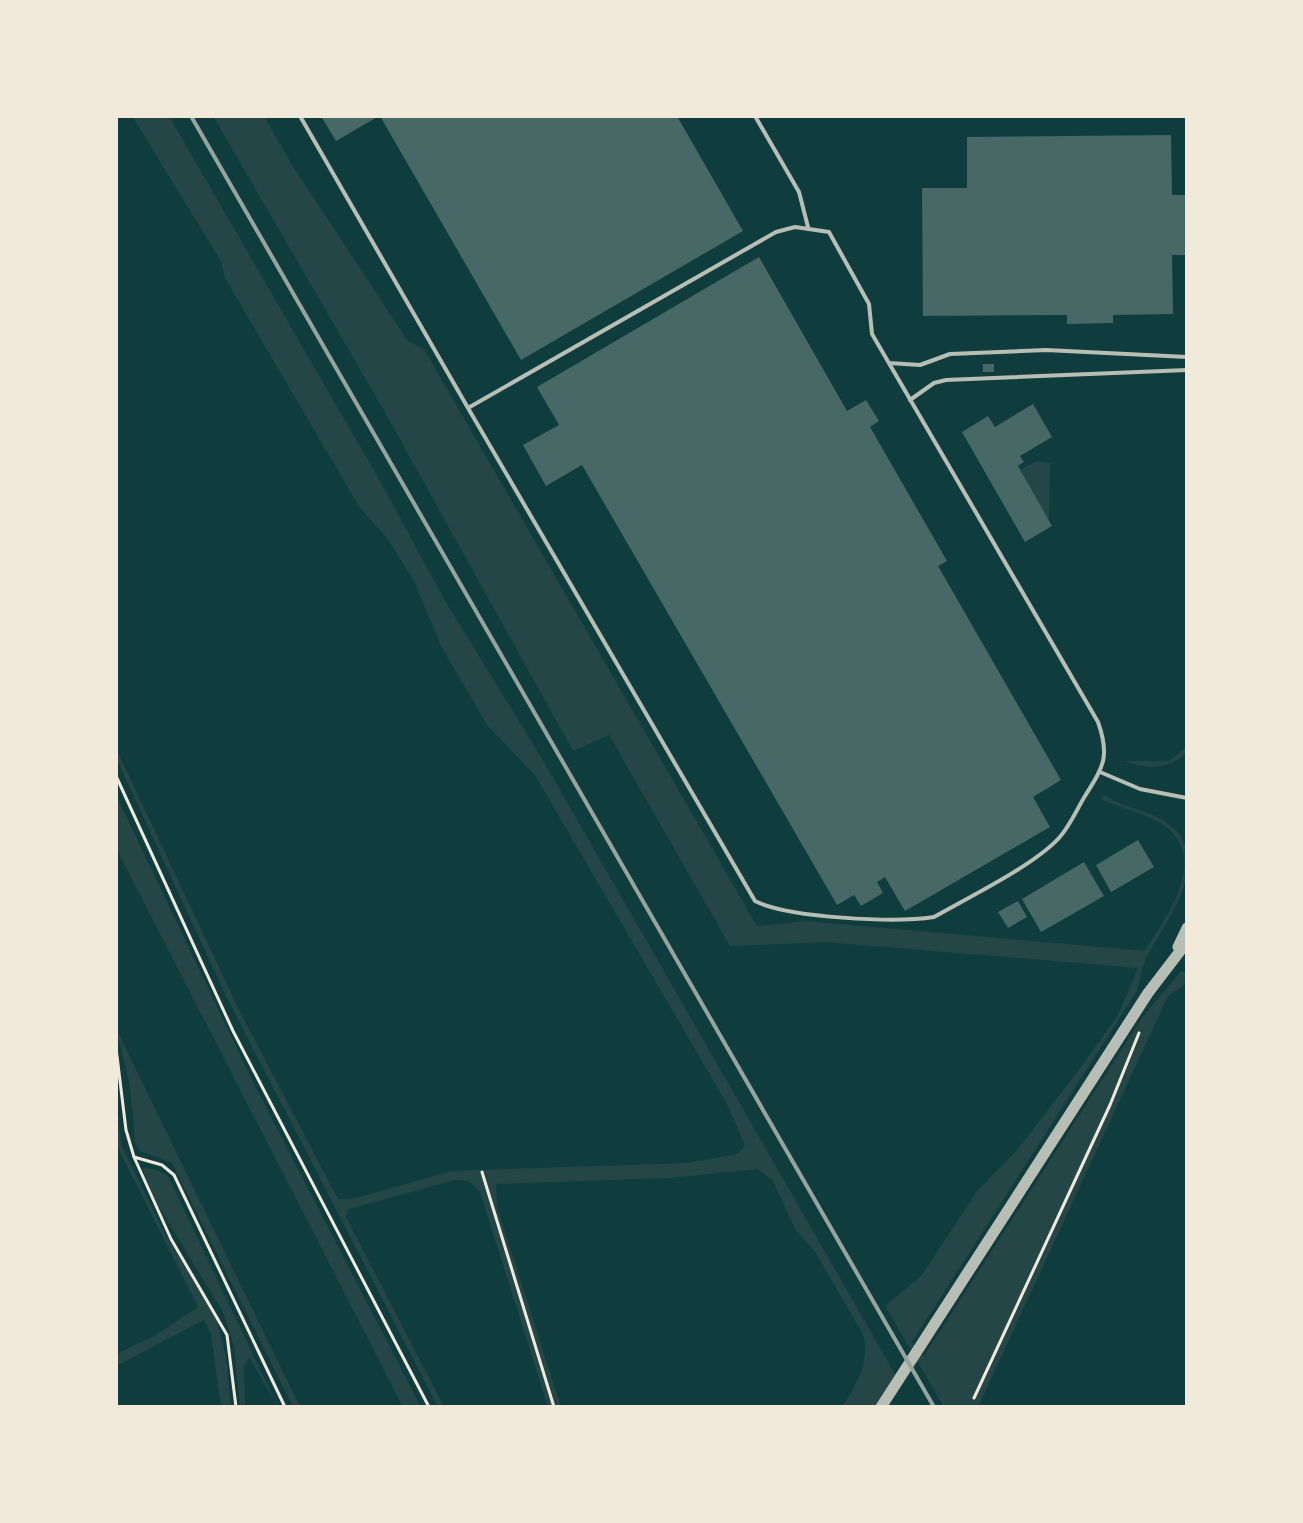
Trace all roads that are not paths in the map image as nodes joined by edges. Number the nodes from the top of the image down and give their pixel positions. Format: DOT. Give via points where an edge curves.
graph roads {
  1 [pos="300,116"];
  2 [pos="755,116"];
  3 [pos="808,227"];
  4 [pos="1187,357"];
  5 [pos="889,363"];
  6 [pos="1187,370"];
  7 [pos="910,400"];
  8 [pos="468,408"];
  9 [pos="1100,772"];
  10 [pos="1187,798"];
  11 [pos="1187,928"];
  12 [pos="1187,942"];
  13 [pos="1175,955"];
  14 [pos="881,1407"];
  1 -- 8 [label="lane"];
  2 -- 3 [label="lane" via="799,192"];
  3 -- 5 [label="lane" via="829,232 869,304 872,334"];
  3 -- 8 [label="lane" via="776,232"];
  4 -- 5 [label="lane" via="1046,350 950,354 920,365"];
  5 -- 7 [label="lane"];
  6 -- 7 [label="lane" via="946,380"];
  7 -- 9 [label="lane" via="1098,722 1106,755"];
  8 -- 9 [label="lane" via="755,901 770,909 815,914 934,917 1044,851 1060,836"];
  9 -- 10 [label="lane" via="1140,789"];
  11 -- 13 [label="street"];
  12 -- 13 [label="street"];
  13 -- 14 [label="street"];
}
